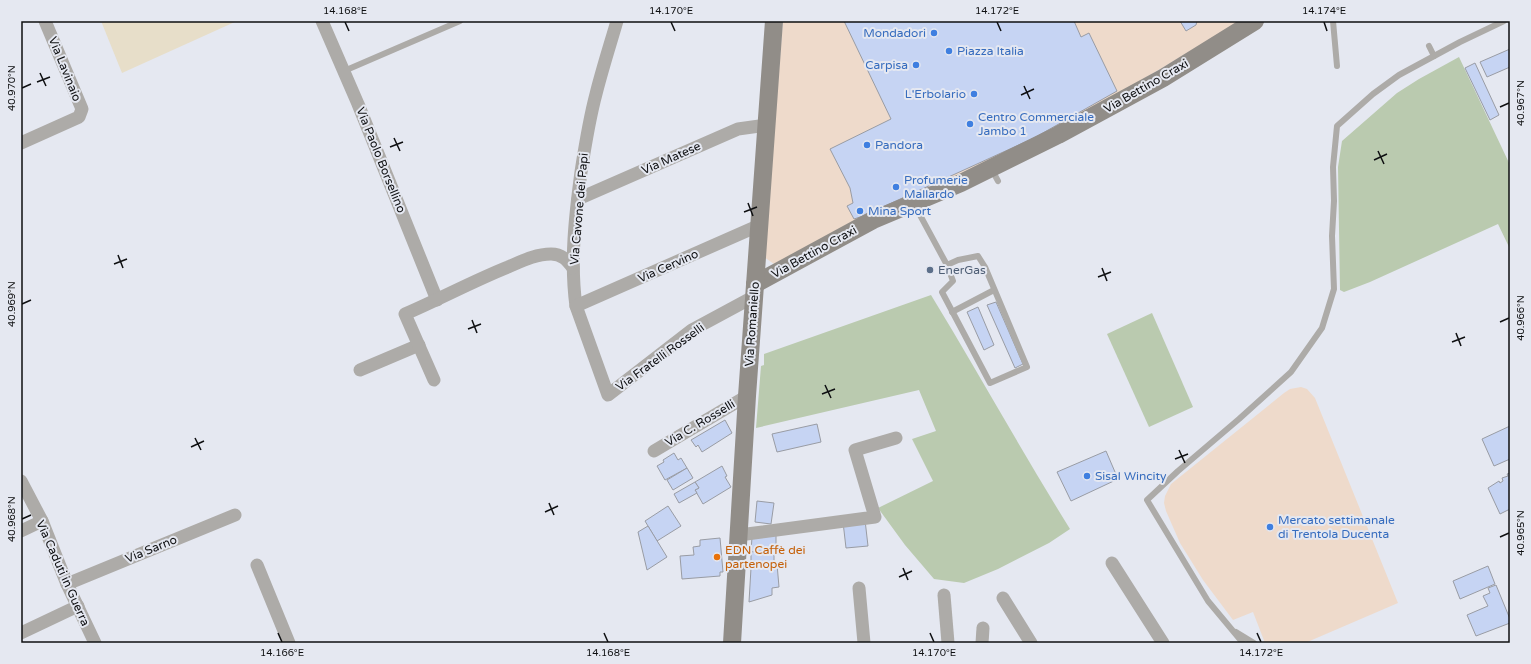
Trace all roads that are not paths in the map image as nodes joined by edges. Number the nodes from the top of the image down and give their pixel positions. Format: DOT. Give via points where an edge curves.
graph roads {
  1 [pos="45,21"];
  2 [pos="322,21"];
  3 [pos="460,21"];
  4 [pos="617,21"];
  5 [pos="774,21"];
  6 [pos="1254,21"];
  7 [pos="1333,21"];
  8 [pos="1504,21"];
  9 [pos="1429,46"];
  10 [pos="1434,56"];
  11 [pos="1337,66"];
  12 [pos="344,71"];
  13 [pos="766,125"];
  14 [pos="21,143"];
  15 [pos="578,199"];
  16 [pos="913,203"];
  17 [pos="760,225"];
  18 [pos="947,266"];
  19 [pos="573,268"];
  20 [pos="755,290"];
  21 [pos="994,290"];
  22 [pos="437,300"];
  23 [pos="576,306"];
  24 [pos="952,312"];
  25 [pos="419,345"];
  26 [pos="360,370"];
  27 [pos="434,380"];
  28 [pos="608,395"];
  29 [pos="747,396"];
  30 [pos="896,438"];
  31 [pos="654,451"];
  32 [pos="21,481"];
  33 [pos="235,515"];
  34 [pos="42,521"];
  35 [pos="21,531"];
  36 [pos="739,535"];
  37 [pos="1112,563"];
  38 [pos="257,565"];
  39 [pos="67,584"];
  40 [pos="859,588"];
  41 [pos="944,595"];
  42 [pos="1003,598"];
  43 [pos="78,606"];
  44 [pos="983,628"];
  45 [pos="1233,630"];
  46 [pos="21,633"];
  47 [pos="95,643"];
  48 [pos="289,643"];
  49 [pos="732,643"];
  50 [pos="864,643"];
  51 [pos="948,643"];
  52 [pos="982,643"];
  53 [pos="1031,643"];
  54 [pos="1163,643"];
  55 [pos="1243,643"];
  56 [pos="1254,643"];
  1 -- 14 [label="street, Via Lavinaio" via="82,109 79,117"];
  2 -- 12 [label="street, Via Paolo Borsellino"];
  3 -- 12 [label="lane"];
  4 -- 15 [label="street, Via Cavone dei Papi" via="596,93"];
  5 -- 13 [label="street, Via Romaniello"];
  6 -- 16 [label="street, Via Bettino Craxi" via="1158,83 1058,135 995,175 961,184"];
  7 -- 11 [label="lane"];
  8 -- 10 [label="lane"];
  9 -- 10 [label="lane"];
  10 -- 45 [label="lane" via="1399,75 1337,126 1333,167 1334,289 1322,328 1291,372 1147,500 1208,601"];
  12 -- 22 [label="street, Via Paolo Borsellino"];
  13 -- 15 [label="street, Via Matese" via="738,129"];
  13 -- 17 [label="street, Via Romaniello"];
  15 -- 19 [label="street, Via Cavone dei Papi"];
  16 -- 18 [label="lane"];
  16 -- 20 [label="street, Via Bettino Craxi" via="873,220"];
  17 -- 20 [label="street, Via Romaniello"];
  17 -- 23 [label="street, Via Cervino"];
  18 -- 21 [label="lane" via="958,260 978,256"];
  18 -- 24 [label="lane" via="953,281 942,292"];
  19 -- 22 [label="street" via="565,257 552,254 533,257 490,274"];
  19 -- 23 [label="street, Via Cavone dei Papi"];
  20 -- 28 [label="street, Via Fratelli Rosselli" via="692,330"];
  20 -- 29 [label="street, Via Romaniello"];
  21 -- 24 [label="lane"];
  21 -- 24 [label="lane" via="1027,367 990,383"];
  22 -- 25 [label="street" via="405,314"];
  23 -- 28 [label="street, Via Cavone dei Papi"];
  25 -- 26 [label="street"];
  25 -- 27 [label="street"];
  29 -- 31 [label="street, Via C. Rosselli"];
  29 -- 36 [label="street, Via Romaniello"];
  30 -- 36 [label="street" via="855,450 874,517"];
  32 -- 34 [label="street, Via Caduti in Guerra"];
  33 -- 39 [label="street, Via Sarno"];
  34 -- 35 [label="street"];
  34 -- 39 [label="street, Via Caduti in Guerra"];
  36 -- 49 [label="street, Via Romaniello"];
  37 -- 54 [label="street"];
  38 -- 48 [label="street"];
  39 -- 43 [label="street, Via Caduti in Guerra"];
  40 -- 50 [label="street"];
  41 -- 51 [label="street"];
  42 -- 53 [label="street"];
  43 -- 46 [label="street"];
  43 -- 47 [label="street, Via Caduti in Guerra"];
  44 -- 52 [label="street"];
  45 -- 55 [label="lane"];
  45 -- 56 [label="lane"];
}
